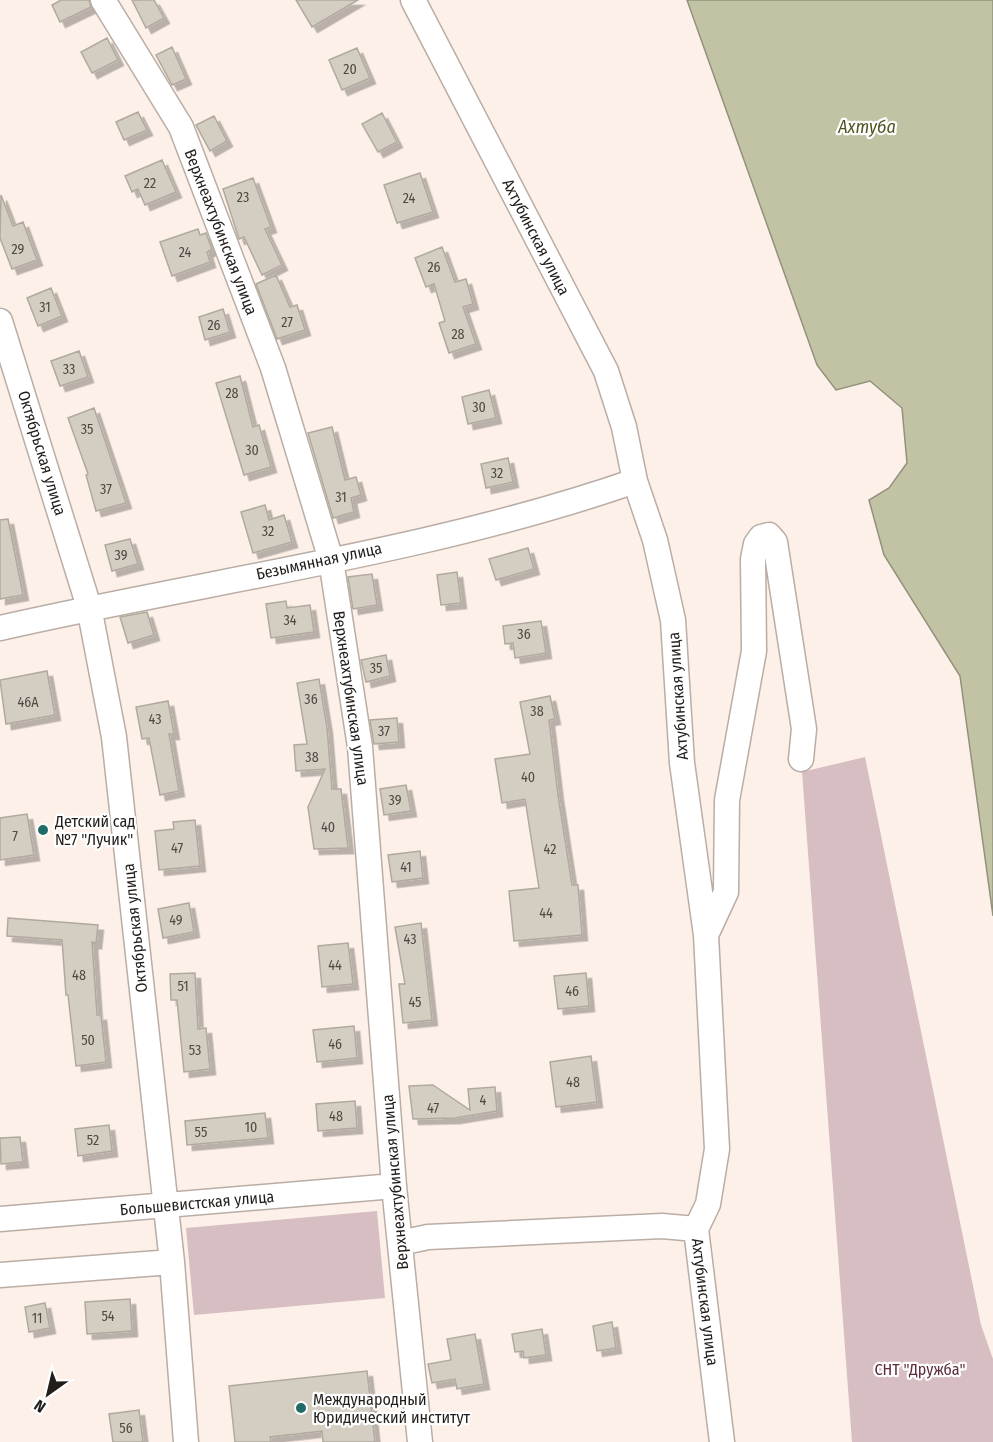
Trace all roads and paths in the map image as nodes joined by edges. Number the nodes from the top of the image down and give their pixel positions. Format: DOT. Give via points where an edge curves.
graph roads {
  1 [pos="103,0"];
  2 [pos="413,0"];
  3 [pos="0,321"];
  4 [pos="635,481"];
  5 [pos="331,560"];
  6 [pos="89,608"];
  7 [pos="0,628"];
  8 [pos="801,759"];
  9 [pos="706,935"];
  10 [pos="394,1186"];
  11 [pos="165,1206"];
  12 [pos="0,1219"];
  13 [pos="696,1229"];
  14 [pos="400,1243"];
  15 [pos="172,1262"];
  16 [pos="0,1275"];
  17 [pos="186,1442"];
  18 [pos="420,1442"];
  19 [pos="722,1442"];
  1 -- 5 [label="street, Верхнеахтубинская улица" via="181,127 273,368"];
  2 -- 4 [label="street, Ахтубинская улица" via="606,371 624,427"];
  3 -- 6 [label="street, Октябрьская улица"];
  4 -- 5 [label="street, Безымянная улица" via="561,507"];
  4 -- 9 [label="street, Ахтубинская улица" via="655,540 673,620 682,763"];
  5 -- 6 [label="street, Безымянная улица"];
  5 -- 10 [label="street, Верхнеахтубинская улица" via="360,747"];
  6 -- 7 [label="street, Безымянная улица"];
  6 -- 11 [label="street, Октябрьская улица" via="114,737"];
  8 -- 9 [label="street" via="804,729 775,542 769,535 756,544 753,559 754,651 727,800 726,892"];
  9 -- 13 [label="street, Ахтубинская улица" via="717,1149 708,1204"];
  10 -- 11 [label="street, Большевистская улица"];
  10 -- 14 [label="street, Верхнеахтубинская улица"];
  11 -- 12 [label="street, Большевистская улица"];
  11 -- 15 [label="street, Октябрьская улица"];
  13 -- 14 [label="street" via="662,1226 428,1237"];
  13 -- 19 [label="street, Ахтубинская улица"];
  14 -- 18 [label="street, Верхнеахтубинская улица"];
  15 -- 16 [label="street"];
  15 -- 17 [label="street, Октябрьская улица"];
}
